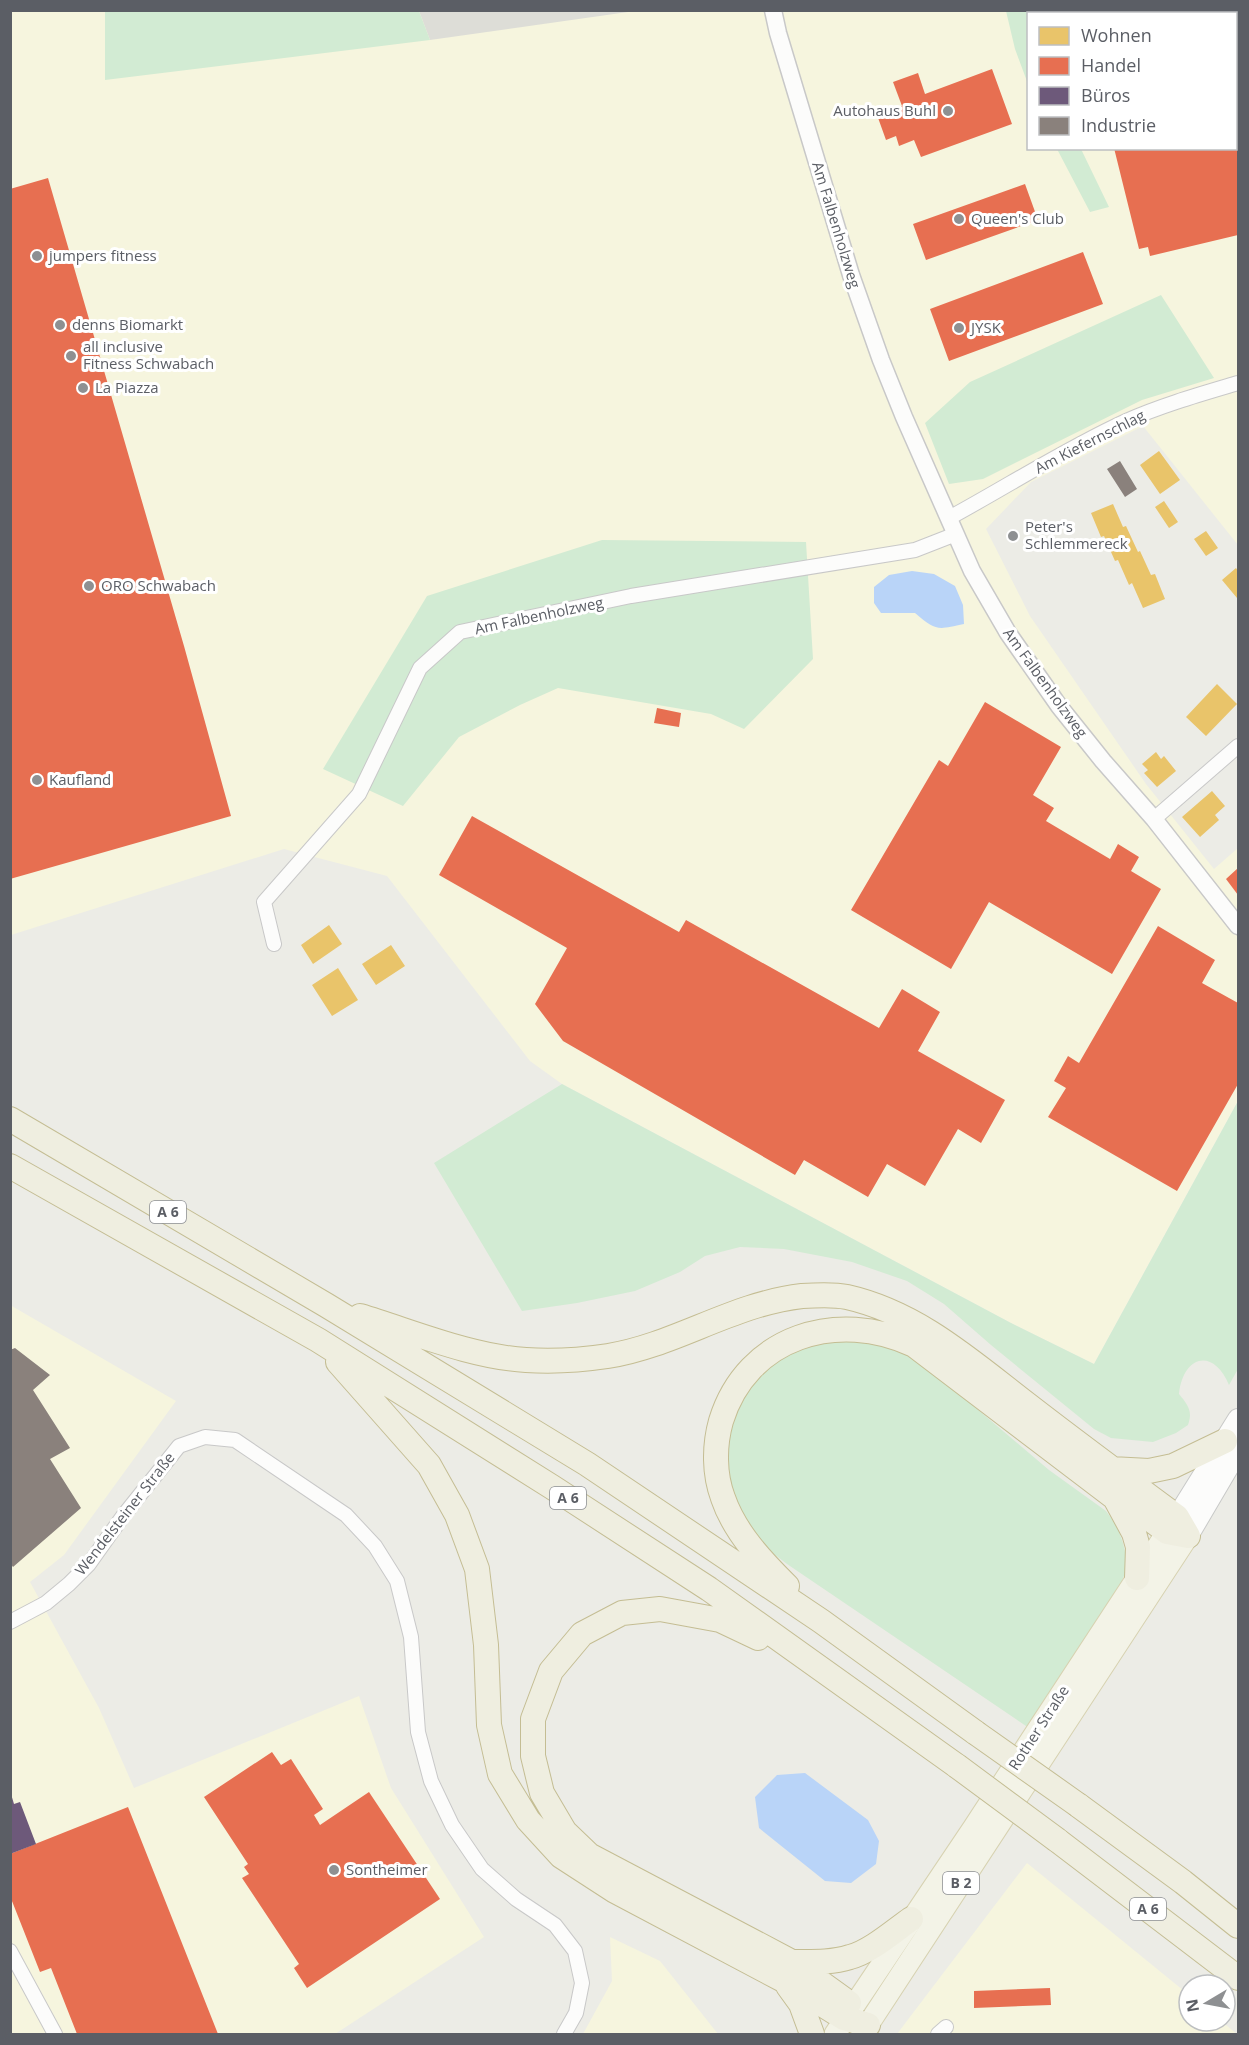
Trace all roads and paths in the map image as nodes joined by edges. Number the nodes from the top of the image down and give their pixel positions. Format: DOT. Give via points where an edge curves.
graph roads {
  1 [pos="773,10"];
  2 [pos="1239,383"];
  3 [pos="949,518"];
  4 [pos="956,534"];
  5 [pos="1239,746"];
  6 [pos="1154,819"];
  7 [pos="1239,926"];
  8 [pos="274,944"];
  9 [pos="10,1119"];
  10 [pos="10,1166"];
  11 [pos="326,1305"];
  12 [pos="318,1340"];
  13 [pos="1239,1419"];
  14 [pos="1232,1446"];
  15 [pos="1111,1468"];
  16 [pos="1115,1498"];
  17 [pos="1177,1528"];
  18 [pos="1137,1578"];
  19 [pos="821,1621"];
  20 [pos="10,1622"];
  21 [pos="811,1663"];
  22 [pos="911,1919"];
  23 [pos="1239,1926"];
  24 [pos="10,1951"];
  25 [pos="789,1972"];
  26 [pos="1239,1978"];
  27 [pos="844,2019"];
  28 [pos="865,2030"];
  29 [pos="55,2034"];
  30 [pos="564,2034"];
  31 [pos="812,2034"];
  1 -- 3 [label="street, Am Falbenholzweg" via="851,275 881,360"];
  2 -- 3 [label="street, Am Kiefernschlag" via="1126,421"];
  3 -- 4 [label="street, Am Falbenholzweg"];
  4 -- 6 [label="street, Am Falbenholzweg" via="972,571 1008,633 1059,706"];
  4 -- 8 [label="street, Am Falbenholzweg" via="915,550 631,596 460,632 420,668 359,794 264,902"];
  5 -- 6 [label="street"];
  6 -- 7 [label="street, Am Falbenholzweg"];
  9 -- 11 [label="highway, A 6"];
  10 -- 12 [label="highway, A 6"];
  11 -- 15 [label="highway" via="499,1357 577,1360 641,1348 722,1316 786,1298 845,1296 879,1306 928,1330"];
  11 -- 19 [label="highway, A 6" via="587,1464"];
  12 -- 21 [label="highway, A 6" via="709,1589"];
  12 -- 25 [label="highway" via="429,1465 457,1515 477,1569 486,1645 489,1725 500,1774 528,1820 561,1856 615,1891"];
  13 -- 14 [label="main road, Rother Straße"];
  14 -- 15 [label="highway" via="1149,1471"];
  14 -- 17 [label="main road, Rother Straße"];
  15 -- 17 [label="highway"];
  16 -- 17 [label="highway"];
  16 -- 18 [label="highway" via="1138,1546"];
  16 -- 19 [label="highway" via="915,1345 877,1331 850,1329 800,1337 774,1349 736,1385 717,1437 716,1466 723,1498 736,1526 758,1556"];
  17 -- 18 [label="main road, Rother Straße / B 2"];
  17 -- 28 [label="main road, Rother Straße / B 2"];
  18 -- 22 [label="main road, Rother Straße / B 2"];
  19 -- 23 [label="highway, A 6, bridge"];
  20 -- 30 [label="street, Wendelsteiner Straße" via="46,1603 69,1584 179,1446 205,1437 235,1440 346,1515 375,1546 397,1581 411,1637 418,1732 431,1781 452,1825 482,1869 516,1899 555,1925 576,1951 582,1983 576,2013"];
  21 -- 25 [label="highway" via="720,1620 660,1609 621,1613 582,1634 551,1671 532,1719 533,1756 542,1793 566,1832 589,1855"];
  21 -- 26 [label="highway, A 6, bridge" via="957,1766"];
  22 -- 25 [label="highway" via="852,1957"];
  22 -- 27 [label="main road, Rother Straße / B 2"];
  24 -- 29 [label="street"];
  25 -- 27 [label="highway"];
  25 -- 31 [label="highway"];
  27 -- 28 [label="highway"];
}
